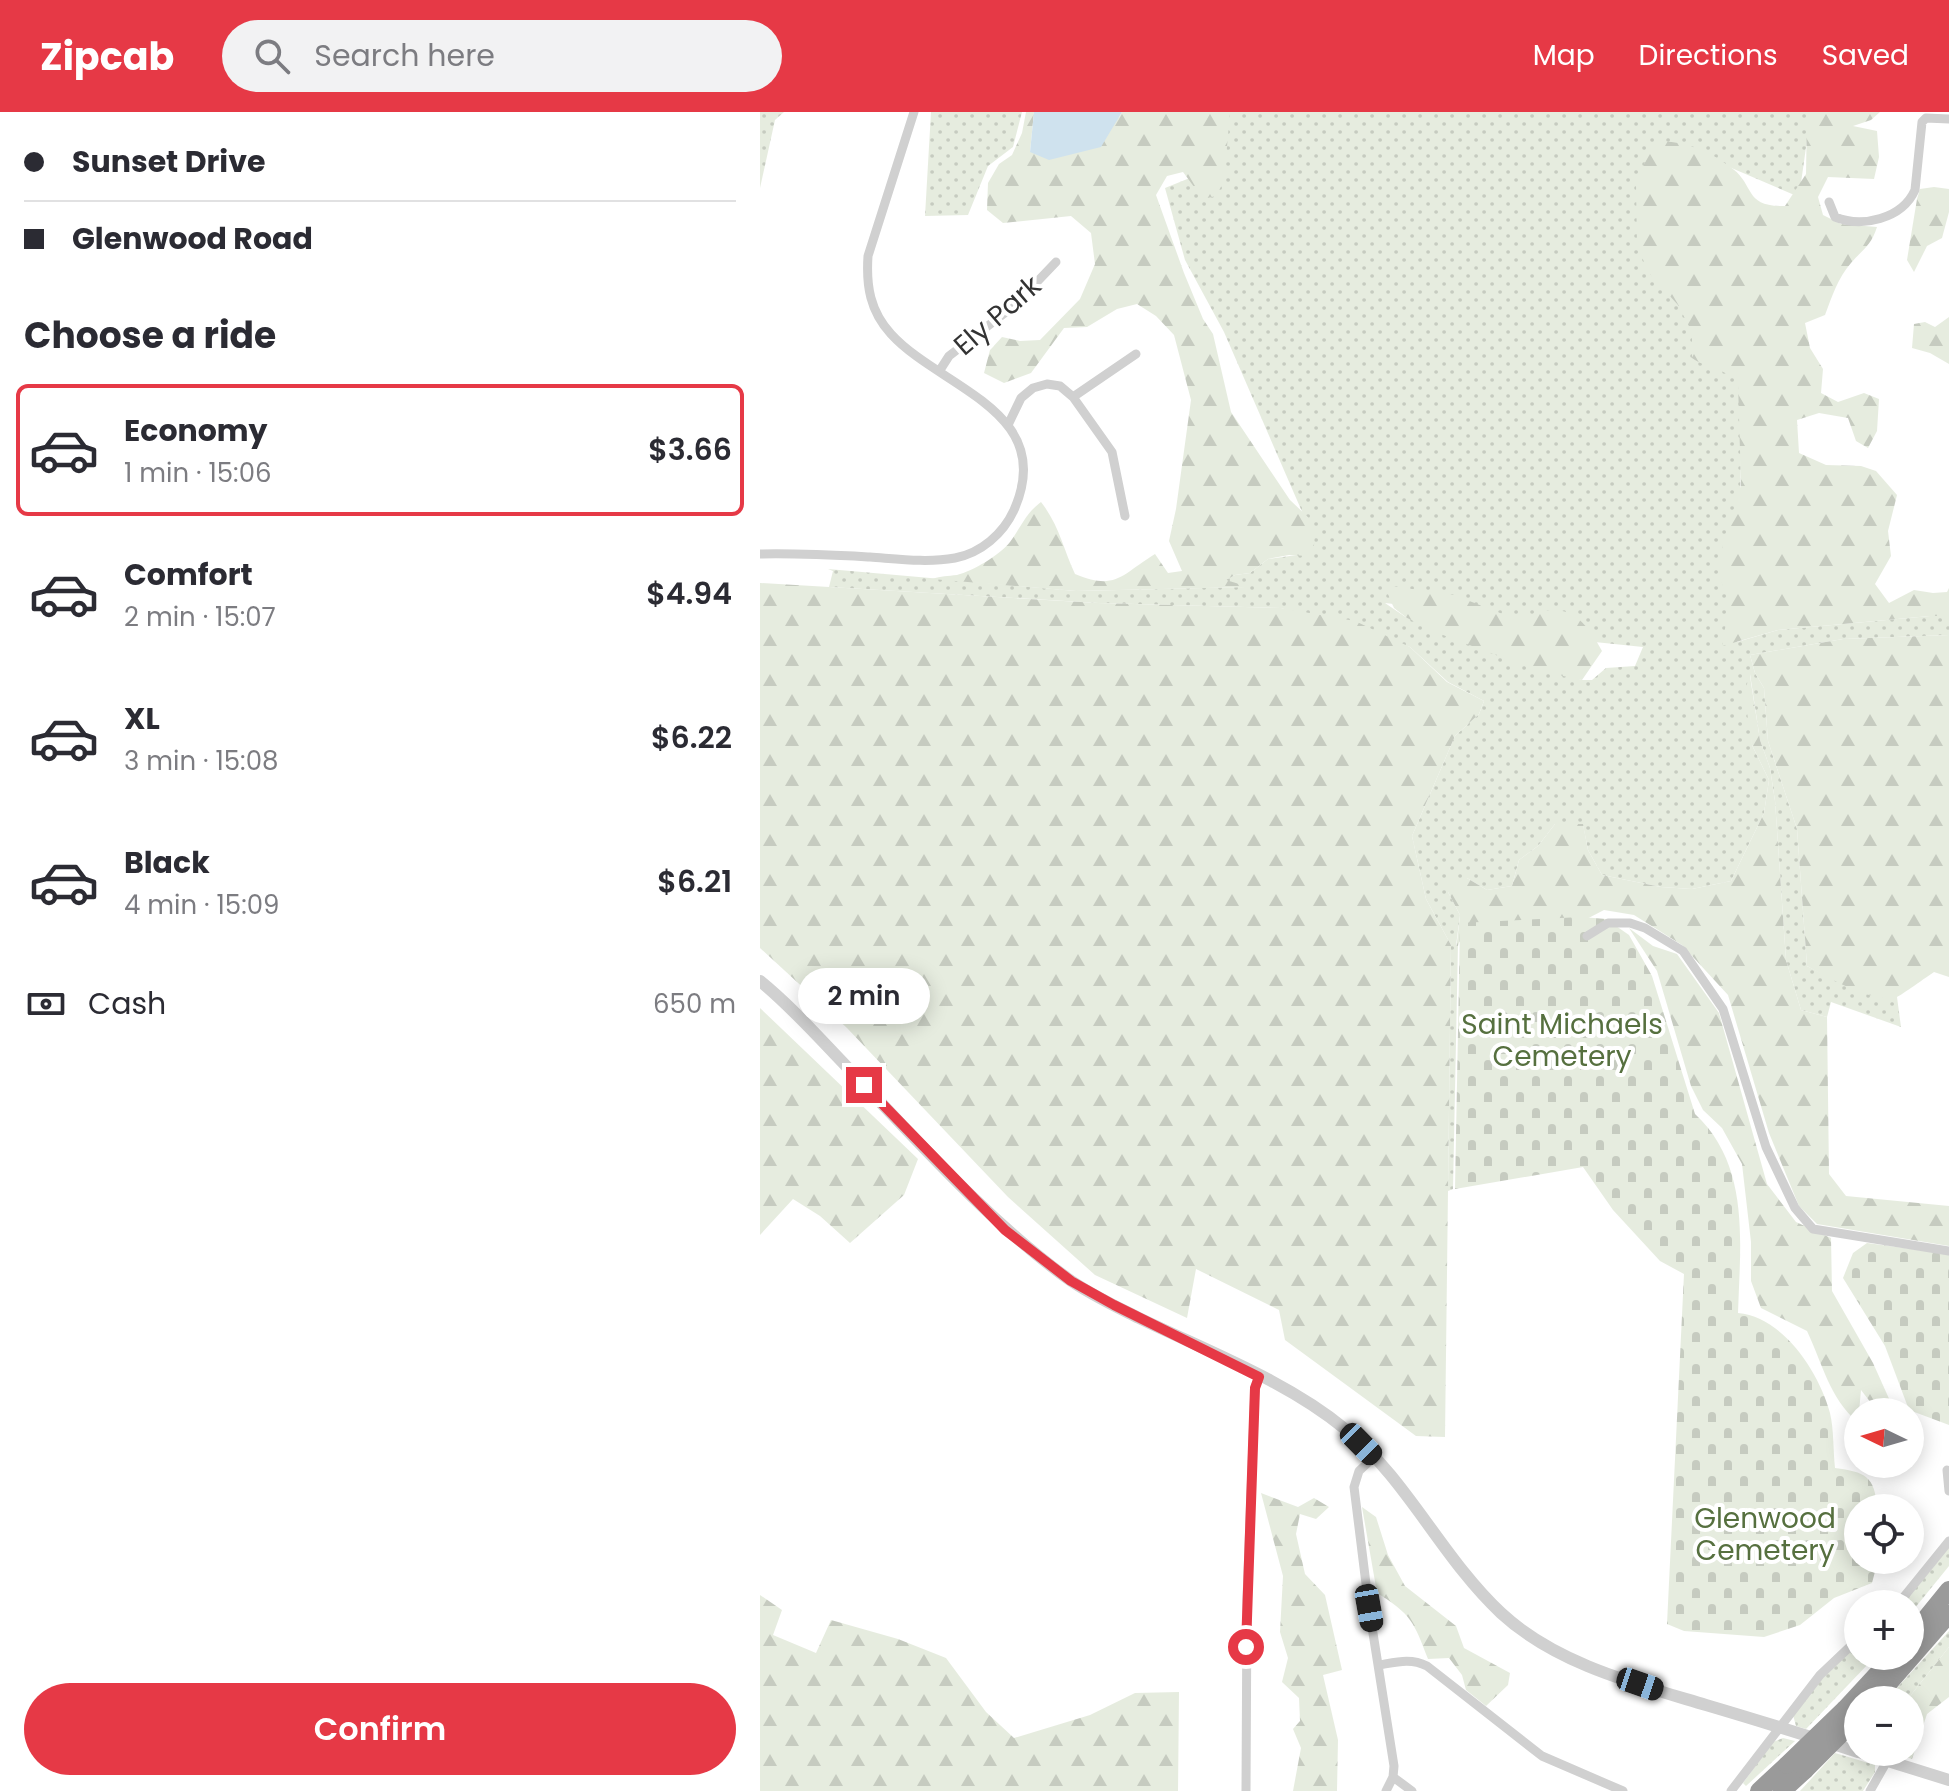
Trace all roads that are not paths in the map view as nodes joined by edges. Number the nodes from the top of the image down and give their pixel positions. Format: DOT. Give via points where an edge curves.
graph roads {
  1 [pos="914,112"];
  2 [pos="1949,119"];
  3 [pos="1829,202"];
  4 [pos="1056,262"];
  5 [pos="1136,354"];
  6 [pos="940,370"];
  7 [pos="1073,397"];
  8 [pos="1008,425"];
  9 [pos="1125,516"];
  10 [pos="760,554"];
  11 [pos="1587,936"];
  12 [pos="760,981"];
  13 [pos="1949,1251"];
  14 [pos="1259,1377"];
  15 [pos="1374,1457"];
  16 [pos="1947,1470"];
  17 [pos="1949,1491"];
  18 [pos="1949,1541"];
  19 [pos="1909,1590"];
  20 [pos="1949,1590"];
  21 [pos="1949,1614"];
  22 [pos="1924,1621"];
  23 [pos="1844,1652"];
  24 [pos="1379,1665"];
  25 [pos="1886,1686"];
  26 [pos="1844,1721"];
  27 [pos="1780,1727"];
  28 [pos="1844,1748"];
  29 [pos="1884,1766"];
  30 [pos="1903,1766"];
  31 [pos="1796,1768"];
  32 [pos="1393,1777"];
  33 [pos="1949,1780"];
  34 [pos="1246,1791"];
  35 [pos="1386,1791"];
  36 [pos="1412,1791"];
  37 [pos="1623,1791"];
  38 [pos="1731,1791"];
  39 [pos="1759,1791"];
  40 [pos="1782,1791"];
  41 [pos="1870,1791"];
  1 -- 6 [label="street" via="872,241 867,277 873,308 891,335"];
  2 -- 3 [label="street" via="1922,122 1915,190 1899,210 1849,223 1835,217"];
  4 -- 6 [label="street, Ely Park" via="1002,316 949,356"];
  5 -- 7 [label="street"];
  6 -- 8 [label="street" via="988,403"];
  7 -- 8 [label="street" via="1060,386 1033,388 1021,398"];
  7 -- 9 [label="street" via="1112,452"];
  8 -- 10 [label="street" via="1021,456 1021,492 999,534 973,552 929,561"];
  11 -- 13 [label="street" via="1608,923 1630,923 1683,951 1723,1009 1766,1147 1795,1208 1813,1229"];
  12 -- 14 [label="street" via="1021,1243 1071,1281"];
  14 -- 15 [label="street" via="1325,1413"];
  14 -- 34 [label="street" via="1247,1599"];
  15 -- 24 [label="street" via="1359,1471 1354,1487"];
  15 -- 27 [label="street" via="1476,1588 1524,1631 1594,1669"];
  16 -- 17 [label="street"];
  18 -- 19 [label="street"];
  20 -- 22 [label="highway"];
  21 -- 25 [label="highway"];
  23 -- 27 [label="street"];
  24 -- 32 [label="street"];
  24 -- 37 [label="street" via="1417,1661 1427,1666 1542,1756"];
  26 -- 31 [label="highway, bridge"];
  27 -- 28 [label="street"];
  27 -- 38 [label="street"];
  29 -- 41 [label="street"];
  30 -- 33 [label="street"];
  31 -- 39 [label="highway"];
  31 -- 40 [label="highway"];
  32 -- 35 [label="street"];
  32 -- 36 [label="street"];
}
